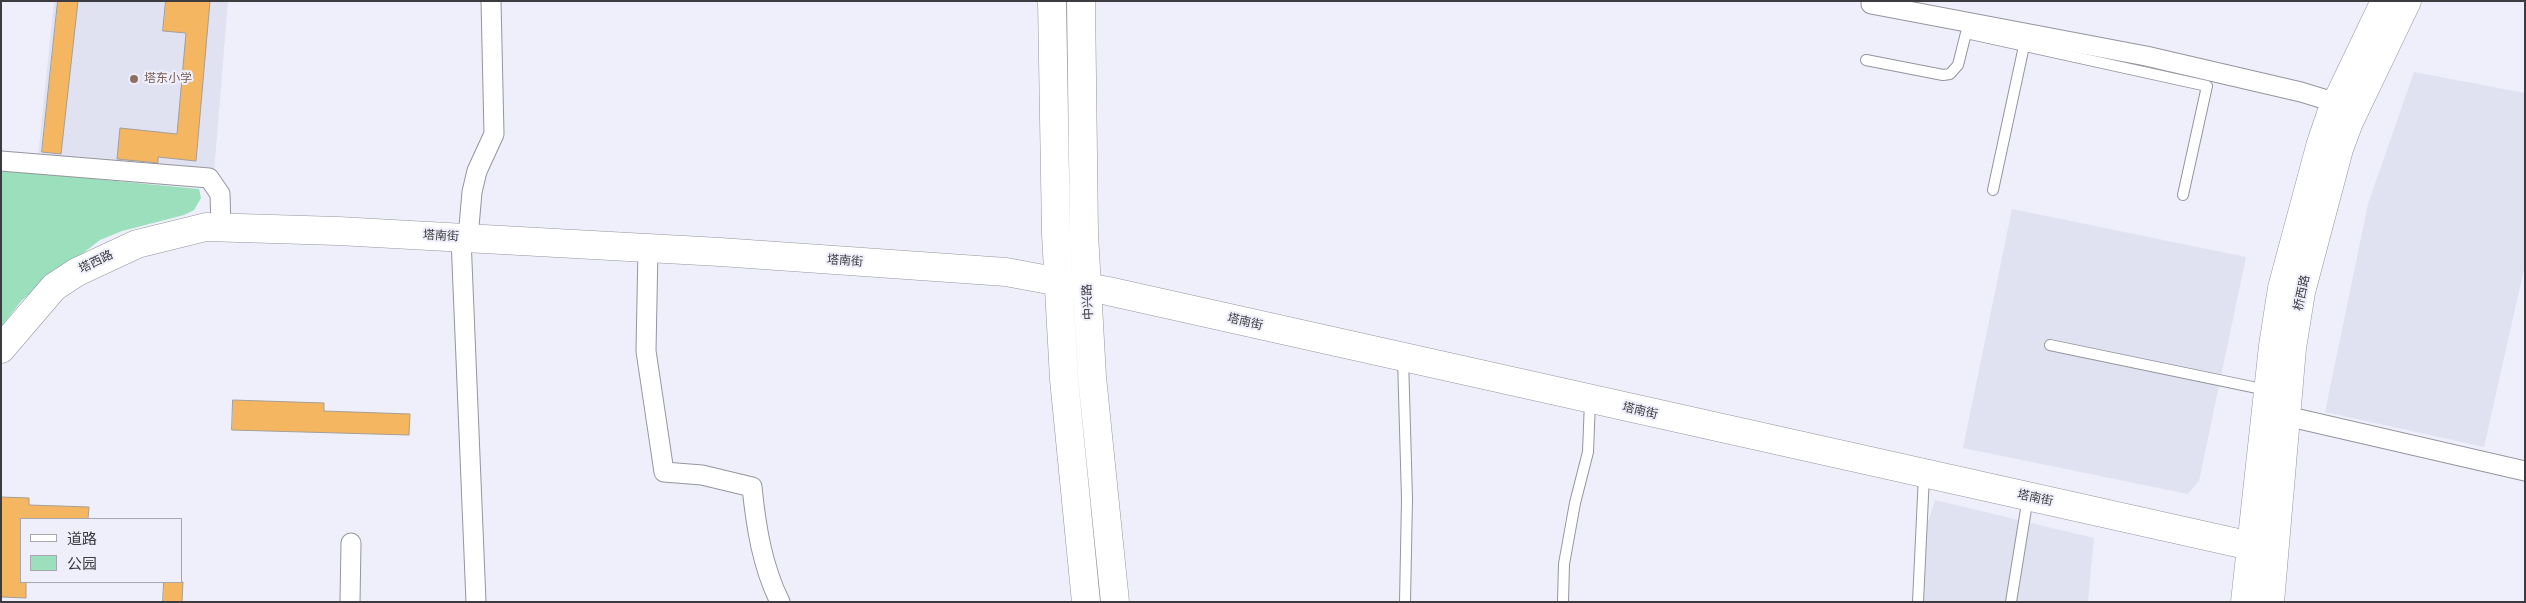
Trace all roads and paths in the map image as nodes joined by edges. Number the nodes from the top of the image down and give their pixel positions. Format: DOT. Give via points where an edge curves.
graph roads {
  1 [pos="491,1"];
  2 [pos="1052,1"];
  3 [pos="1081,1"];
  4 [pos="2385,1"];
  5 [pos="2407,1"];
  6 [pos="1871,4"];
  7 [pos="2024,46"];
  8 [pos="1866,60"];
  9 [pos="2337,103"];
  10 [pos="1,161"];
  11 [pos="1993,190"];
  12 [pos="2183,195"];
  13 [pos="220,227"];
  14 [pos="465,238"];
  15 [pos="648,248"];
  16 [pos="1058,281"];
  17 [pos="1087,287"];
  18 [pos="2050,345"];
  19 [pos="1,349"];
  20 [pos="1403,358"];
  21 [pos="2268,390"];
  22 [pos="1590,400"];
  23 [pos="2286,416"];
  24 [pos="2525,471"];
  25 [pos="1924,474"];
  26 [pos="2028,497"];
  27 [pos="351,543"];
  28 [pos="2251,546"];
  29 [pos="350,602"];
  30 [pos="476,602"];
  31 [pos="780,602"];
  32 [pos="1086,602"];
  33 [pos="1115,602"];
  34 [pos="1405,602"];
  35 [pos="1563,602"];
  36 [pos="1918,602"];
  37 [pos="2011,602"];
  38 [pos="2245,602"];
  39 [pos="2270,602"];
  1 -- 14 [label="street" via="494,134 478,170"];
  2 -- 16 [label="main road"];
  3 -- 17 [label="main road, 中兴路"];
  4 -- 9 [label="main road, 桥西路"];
  5 -- 23 [label="main road, 桥西路" via="2349,122 2331,177 2301,292"];
  6 -- 9 [label="street" via="2146,56"];
  7 -- 8 [label="lane" via="1966,34 1958,65 1950,74 1942,75"];
  7 -- 11 [label="lane"];
  7 -- 12 [label="lane" via="2207,86"];
  9 -- 21 [label="main road, 桥西路" via="2312,171 2282,288"];
  10 -- 13 [label="street" via="209,178 220,194"];
  13 -- 14 [label="main road, 塔南街"];
  13 -- 19 [label="main road, 塔西路" via="171,234 137,244 77,272 54,287"];
  14 -- 15 [label="main road, 塔南街"];
  14 -- 30 [label="street"];
  15 -- 16 [label="main road, 塔南街" via="1006,272"];
  15 -- 31 [label="street" via="646,351 664,472 752,487 757,535"];
  16 -- 17 [label="main road, 塔南街"];
  16 -- 32 [label="main road" via="1064,379"];
  17 -- 20 [label="main road, 塔南街"];
  17 -- 33 [label="main road, 中兴路" via="1092,377"];
  18 -- 21 [label="lane"];
  20 -- 22 [label="main road, 塔南街"];
  20 -- 34 [label="lane" via="1407,499"];
  21 -- 28 [label="main road, 桥西路"];
  22 -- 25 [label="main road, 塔南街"];
  22 -- 35 [label="lane" via="1588,452 1564,564"];
  23 -- 24 [label="street"];
  23 -- 39 [label="main road, 桥西路"];
  25 -- 26 [label="main road, 塔南街"];
  25 -- 36 [label="lane"];
  26 -- 28 [label="main road, 塔南街"];
  26 -- 37 [label="lane"];
  27 -- 29 [label="street"];
  28 -- 38 [label="main road, 桥西路"];
}
